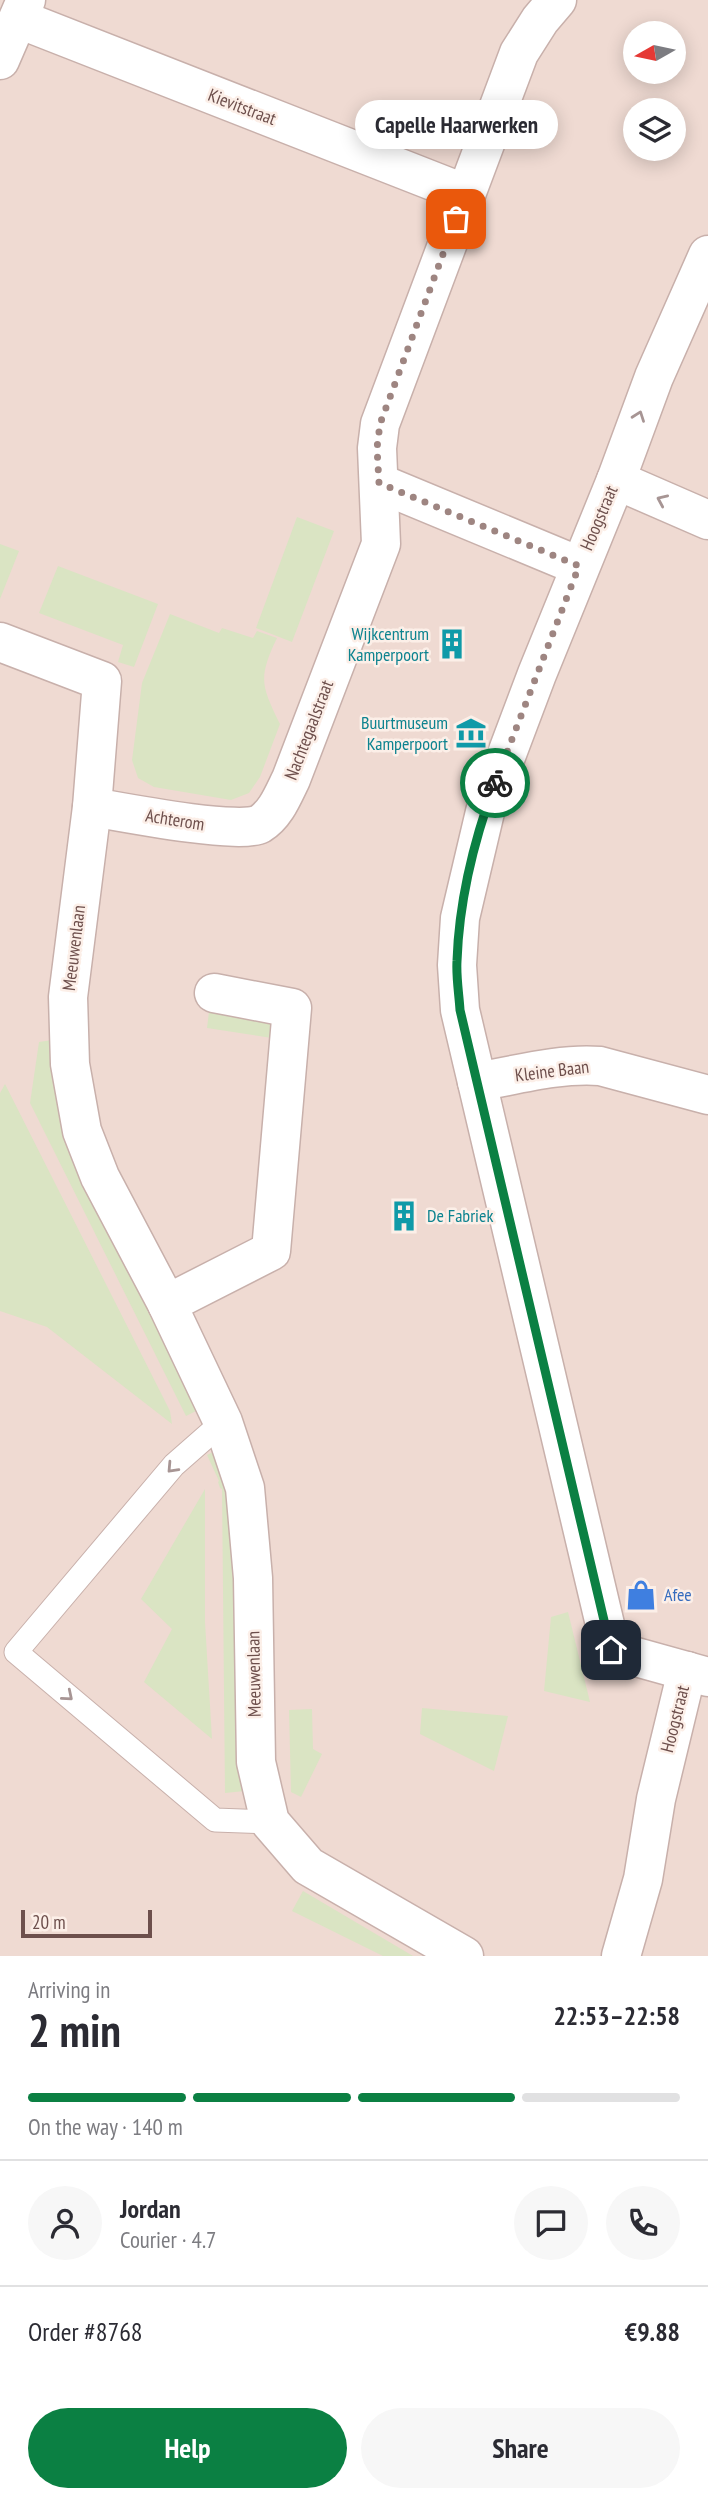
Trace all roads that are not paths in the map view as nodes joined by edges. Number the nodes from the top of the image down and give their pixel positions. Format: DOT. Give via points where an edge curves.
graph roads {
  1 [pos="557,0"];
  2 [pos="22,9"];
  3 [pos="0,60"];
  4 [pos="466,194"];
  5 [pos="708,255"];
  6 [pos="615,480"];
  7 [pos="379,483"];
  8 [pos="708,520"];
  9 [pos="579,566"];
  10 [pos="0,642"];
  11 [pos="92,807"];
  12 [pos="259,825"];
  13 [pos="214,993"];
  14 [pos="477,1082"];
  15 [pos="708,1094"];
  16 [pos="167,1304"];
  17 [pos="223,1422"];
  18 [pos="697,1674"];
  19 [pos="270,1822"];
  20 [pos="464,1956"];
  21 [pos="621,1956"];
  1 -- 4 [label="street, Nachtegaalstraat" via="519,53"];
  2 -- 3 [label="street"];
  2 -- 4 [label="street, Kievitstraat"];
  4 -- 7 [label="street, Nachtegaalstraat" via="380,424"];
  6 -- 5 [label="street, Hoogstraat, one-way"];
  8 -- 6 [label="street, one-way"];
  6 -- 9 [label="street, Hoogstraat"];
  7 -- 9 [label="street"];
  7 -- 12 [label="street, Nachtegaalstraat" via="381,544 290,779 276,808"];
  9 -- 14 [label="street, Hoogstraat" via="485,812 460,918 460,1010"];
  10 -- 11 [label="street, Meeuwenlaan" via="102,681"];
  11 -- 12 [label="street, Achterom" via="233,828"];
  11 -- 16 [label="street, Meeuwenlaan" via="68,997 71,1064 82,1130 100,1177"];
  13 -- 16 [label="street" via="292,1008 271,1251"];
  14 -- 15 [label="street, Kleine Baan" via="592,1065"];
  14 -- 18 [label="street, Hoogstraat" via="611,1650"];
  16 -- 17 [label="street, Meeuwenlaan"];
  17 -- 19 [label="street, Meeuwenlaan" via="245,1488 253,1578 256,1762"];
  17 -- 19 [label="lane, one-way" via="174,1465 16,1652 215,1820"];
  18 -- 21 [label="street, Hoogstraat" via="656,1799 643,1880"];
  19 -- 20 [label="street, Meeuwenlaan" via="308,1866"];
}
